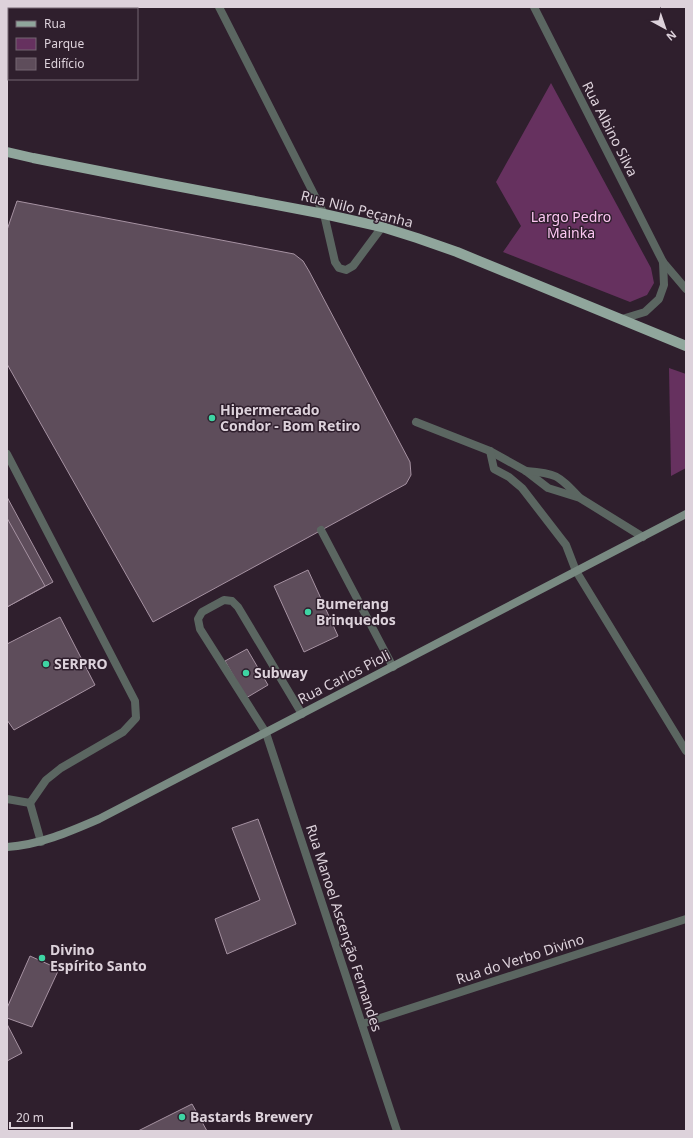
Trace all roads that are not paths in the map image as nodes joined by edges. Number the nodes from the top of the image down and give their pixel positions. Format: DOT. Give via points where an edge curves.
graph roads {
  1 [pos="219,7"];
  2 [pos="534,7"];
  3 [pos="7,152"];
  4 [pos="324,214"];
  5 [pos="382,228"];
  6 [pos="663,262"];
  7 [pos="686,290"];
  8 [pos="622,319"];
  9 [pos="686,346"];
  10 [pos="416,422"];
  11 [pos="490,451"];
  12 [pos="7,454"];
  13 [pos="526,471"];
  14 [pos="580,498"];
  15 [pos="686,514"];
  16 [pos="321,530"];
  17 [pos="643,536"];
  18 [pos="576,571"];
  19 [pos="393,666"];
  20 [pos="302,714"];
  21 [pos="266,733"];
  22 [pos="686,751"];
  23 [pos="7,799"];
  24 [pos="30,803"];
  25 [pos="41,842"];
  26 [pos="7,847"];
  27 [pos="686,919"];
  28 [pos="362,1024"];
  29 [pos="397,1131"];
  1 -- 4 [label="street"];
  2 -- 6 [label="street, Rua Albino Silva"];
  3 -- 4 [label="main road, Rua Nilo Peçanha"];
  4 -- 5 [label="main road, Rua Nilo Peçanha"];
  4 -- 5 [label="street" via="335,262 339,268 346,270 354,266"];
  5 -- 8 [label="main road, Rua Nilo Peçanha" via="457,252"];
  6 -- 7 [label="street, Rua Albino Silva"];
  6 -- 8 [label="street, Rua Albino Silva" via="664,285 659,299 645,312"];
  8 -- 9 [label="main road, Rua Nilo Peçanha"];
  10 -- 11 [label="street"];
  11 -- 13 [label="street"];
  11 -- 18 [label="street" via="494,469 522,488 566,545"];
  12 -- 24 [label="street" via="135,701 136,718 123,732 61,768 46,780"];
  13 -- 14 [label="street" via="548,488"];
  13 -- 14 [label="street" via="554,475"];
  14 -- 17 [label="street"];
  15 -- 17 [label="main road, Rua Carlos Pioli"];
  16 -- 19 [label="street"];
  17 -- 18 [label="main road, Rua Carlos Pioli"];
  18 -- 19 [label="main road, Rua Carlos Pioli"];
  18 -- 22 [label="street"];
  19 -- 20 [label="main road, Rua Carlos Pioli"];
  20 -- 21 [label="main road, Rua Carlos Pioli"];
  20 -- 21 [label="street, Rua Manoel Ascenção Fernandes" via="238,607 232,601 224,600 202,612 198,619 200,629"];
  21 -- 25 [label="main road, Rua Carlos Pioli" via="99,819"];
  21 -- 28 [label="street, Rua Manoel Ascenção Fernandes"];
  23 -- 24 [label="street"];
  24 -- 25 [label="street"];
  25 -- 26 [label="main road, Rua Carlos Pioli"];
  27 -- 28 [label="street, Rua do Verbo Divino"];
  28 -- 29 [label="street, Rua Manoel Ascenção Fernandes"];
}
